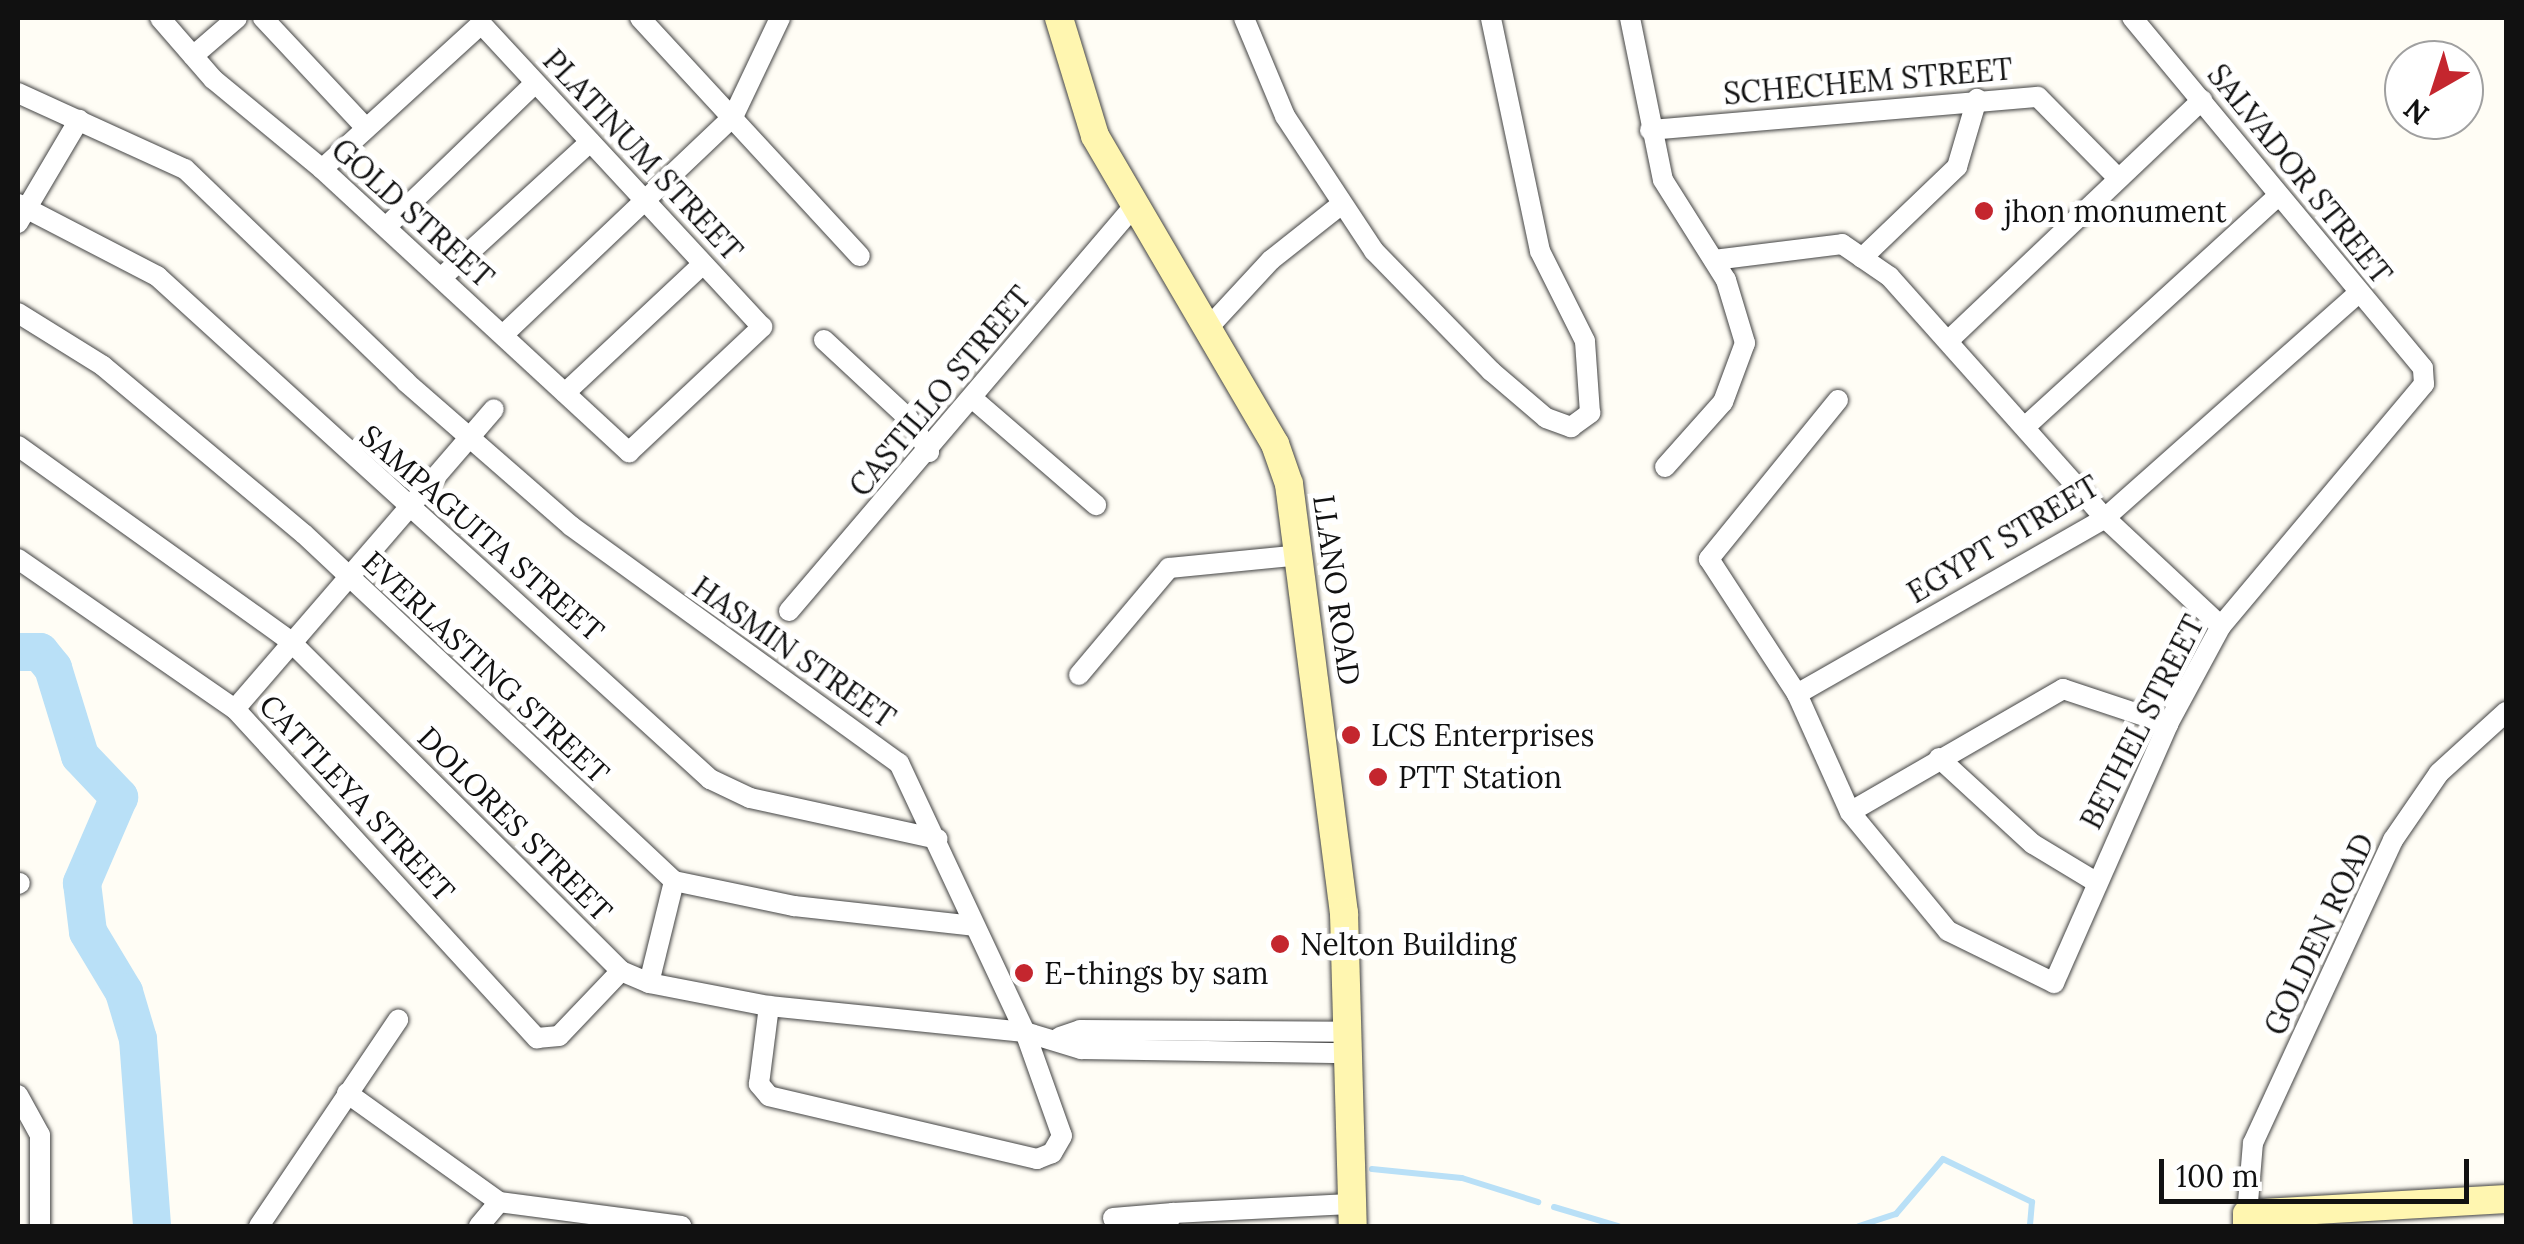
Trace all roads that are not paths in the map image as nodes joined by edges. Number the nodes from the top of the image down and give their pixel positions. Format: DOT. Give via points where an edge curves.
graph roads {
  1 [pos="160,18"];
  2 [pos="236,18"];
  3 [pos="263,18"];
  4 [pos="640,18"];
  5 [pos="780,18"];
  6 [pos="1059,18"];
  7 [pos="1244,18"];
  8 [pos="1491,18"];
  9 [pos="1630,18"];
  10 [pos="2132,18"];
  11 [pos="193,56"];
  12 [pos="535,83"];
  13 [pos="18,93"];
  14 [pos="1977,99"];
  15 [pos="2202,100"];
  16 [pos="733,117"];
  17 [pos="79,120"];
  18 [pos="366,128"];
  19 [pos="1650,130"];
  20 [pos="590,142"];
  21 [pos="322,169"];
  22 [pos="2118,178"];
  23 [pos="2278,196"];
  24 [pos="646,202"];
  25 [pos="1342,204"];
  26 [pos="1134,206"];
  27 [pos="21,212"];
  28 [pos="386,227"];
  29 [pos="860,256"];
  30 [pos="1862,258"];
  31 [pos="1714,260"];
  32 [pos="702,264"];
  33 [pos="441,278"];
  34 [pos="2357,294"];
  35 [pos="18,312"];
  36 [pos="1208,328"];
  37 [pos="503,335"];
  38 [pos="824,340"];
  39 [pos="1949,340"];
  40 [pos="2423,368"];
  41 [pos="565,393"];
  42 [pos="972,398"];
  43 [pos="1838,400"];
  44 [pos="494,409"];
  45 [pos="2026,426"];
  46 [pos="469,436"];
  47 [pos="18,446"];
  48 [pos="629,452"];
  49 [pos="930,452"];
  50 [pos="1665,467"];
  51 [pos="1096,505"];
  52 [pos="406,507"];
  53 [pos="2105,518"];
  54 [pos="1301,555"];
  55 [pos="18,559"];
  56 [pos="346,576"];
  57 [pos="790,611"];
  58 [pos="2221,626"];
  59 [pos="290,641"];
  60 [pos="1079,675"];
  61 [pos="1797,694"];
  62 [pos="235,709"];
  63 [pos="2506,712"];
  64 [pos="2168,724"];
  65 [pos="1939,758"];
  66 [pos="1850,812"];
  67 [pos="938,838"];
  68 [pos="674,881"];
  69 [pos="2096,882"];
  70 [pos="974,926"];
  71 [pos="621,971"];
  72 [pos="649,983"];
  73 [pos="769,1006"];
  74 [pos="398,1020"];
  75 [pos="1025,1032"];
  76 [pos="1348,1043"];
  77 [pos="347,1093"];
  78 [pos="18,1095"];
  79 [pos="2506,1199"];
  80 [pos="499,1202"];
  81 [pos="1352,1215"];
  82 [pos="1112,1218"];
  83 [pos="1169,1220"];
  84 [pos="2247,1220"];
  85 [pos="634,1222"];
  86 [pos="40,1226"];
  87 [pos="259,1226"];
  88 [pos="479,1226"];
  89 [pos="682,1226"];
  1 -- 11 [label="street, GOLD STREET"];
  2 -- 11 [label="street"];
  3 -- 18 [label="street"];
  4 -- 16 [label="street"];
  5 -- 16 [label="street"];
  6 -- 26 [label="main road, LLANO ROAD" via="1095,136"];
  7 -- 25 [label="street" via="1284,116"];
  8 -- 25 [label="street" via="1540,251 1586,341 1592,400 1581,423 1571,428 1546,418 1435,320"];
  9 -- 19 [label="street"];
  10 -- 15 [label="street, SALVADOR STREET"];
  11 -- 21 [label="street, GOLD STREET"];
  12 -- 18 [label="street, PLATINUM STREET" via="481,24"];
  12 -- 20 [label="street, PLATINUM STREET"];
  12 -- 28 [label="street"];
  13 -- 17 [label="street, HASMIN STREET"];
  14 -- 19 [label="street, SCHECHEM STREET"];
  14 -- 22 [label="street, SCHECHEM STREET" via="2038,97"];
  14 -- 30 [label="street" via="1957,167"];
  15 -- 22 [label="street"];
  15 -- 23 [label="street, SALVADOR STREET"];
  16 -- 24 [label="street"];
  16 -- 29 [label="street"];
  17 -- 27 [label="street"];
  17 -- 46 [label="street, HASMIN STREET" via="184,170"];
  18 -- 21 [label="street"];
  19 -- 31 [label="street" via="1663,180"];
  20 -- 24 [label="street, PLATINUM STREET"];
  20 -- 33 [label="street"];
  21 -- 28 [label="street, GOLD STREET"];
  22 -- 39 [label="street"];
  23 -- 34 [label="street, SALVADOR STREET"];
  23 -- 45 [label="street"];
  24 -- 32 [label="street, PLATINUM STREET"];
  24 -- 37 [label="street"];
  25 -- 36 [label="street" via="1270,260"];
  26 -- 36 [label="main road, LLANO ROAD"];
  26 -- 42 [label="street, CASTILLO STREET"];
  27 -- 52 [label="street, SAMPAGUITA STREET" via="158,276"];
  28 -- 33 [label="street, GOLD STREET"];
  30 -- 31 [label="street" via="1842,244"];
  30 -- 39 [label="street" via="1890,277"];
  31 -- 50 [label="street" via="1740,310 1745,344 1722,402"];
  32 -- 41 [label="street"];
  32 -- 48 [label="street, PLATINUM STREET" via="762,327"];
  33 -- 37 [label="street, GOLD STREET"];
  34 -- 40 [label="street, SALVADOR STREET"];
  34 -- 53 [label="street, EGYPT STREET"];
  35 -- 56 [label="street, EVERLASTING STREET" via="103,366"];
  36 -- 54 [label="main road, LLANO ROAD" via="1275,444"];
  37 -- 41 [label="street, GOLD STREET"];
  38 -- 49 [label="street" via="908,418"];
  39 -- 45 [label="street"];
  40 -- 58 [label="street, BETHEL STREET" via="2424,384"];
  41 -- 48 [label="street, GOLD STREET"];
  42 -- 49 [label="street, CASTILLO STREET"];
  42 -- 51 [label="street"];
  43 -- 61 [label="street" via="1708,559"];
  44 -- 46 [label="street"];
  45 -- 53 [label="street"];
  46 -- 52 [label="street"];
  46 -- 67 [label="street, HASMIN STREET" via="641,581 899,763"];
  47 -- 59 [label="street, DOLORES STREET"];
  49 -- 57 [label="street, CASTILLO STREET"];
  52 -- 56 [label="street"];
  52 -- 67 [label="street, SAMPAGUITA STREET" via="710,778 750,798"];
  53 -- 58 [label="street"];
  53 -- 61 [label="street, EGYPT STREET"];
  54 -- 60 [label="street" via="1169,568"];
  54 -- 76 [label="main road, LLANO ROAD" via="1344,912"];
  55 -- 62 [label="street, CATTLEYA STREET"];
  56 -- 59 [label="street"];
  56 -- 68 [label="street, EVERLASTING STREET"];
  58 -- 64 [label="street, BETHEL STREET"];
  59 -- 62 [label="street"];
  59 -- 71 [label="street, DOLORES STREET"];
  61 -- 66 [label="street"];
  62 -- 71 [label="street, CATTLEYA STREET" via="536,1038 559,1036"];
  63 -- 84 [label="street, GOLDEN ROAD" via="2439,773 2393,840 2253,1143"];
  64 -- 65 [label="street" via="2063,689"];
  64 -- 69 [label="street, BETHEL STREET"];
  65 -- 66 [label="street"];
  65 -- 69 [label="street" via="2034,844"];
  66 -- 69 [label="street, BETHEL STREET" via="1948,931 2054,983"];
  67 -- 70 [label="street, HASMIN STREET"];
  68 -- 70 [label="street" via="794,906"];
  68 -- 72 [label="street"];
  70 -- 75 [label="street, HASMIN STREET"];
  71 -- 72 [label="street, DOLORES STREET"];
  72 -- 73 [label="street, DOLORES STREET"];
  73 -- 75 [label="street, DOLORES STREET"];
  73 -- 75 [label="street, HASMIN STREET" via="759,1084 769,1096 1037,1159 1052,1154 1062,1136"];
  74 -- 77 [label="street"];
  75 -- 76 [label="street, DOLORES STREET"];
  76 -- 81 [label="main road, LLANO ROAD"];
  77 -- 80 [label="street"];
  77 -- 87 [label="street"];
  78 -- 86 [label="street" via="40,1135"];
  79 -- 84 [label="main road"];
  80 -- 85 [label="street"];
  80 -- 88 [label="street"];
  81 -- 83 [label="street"];
  82 -- 83 [label="street"];
  85 -- 89 [label="street"];
}
